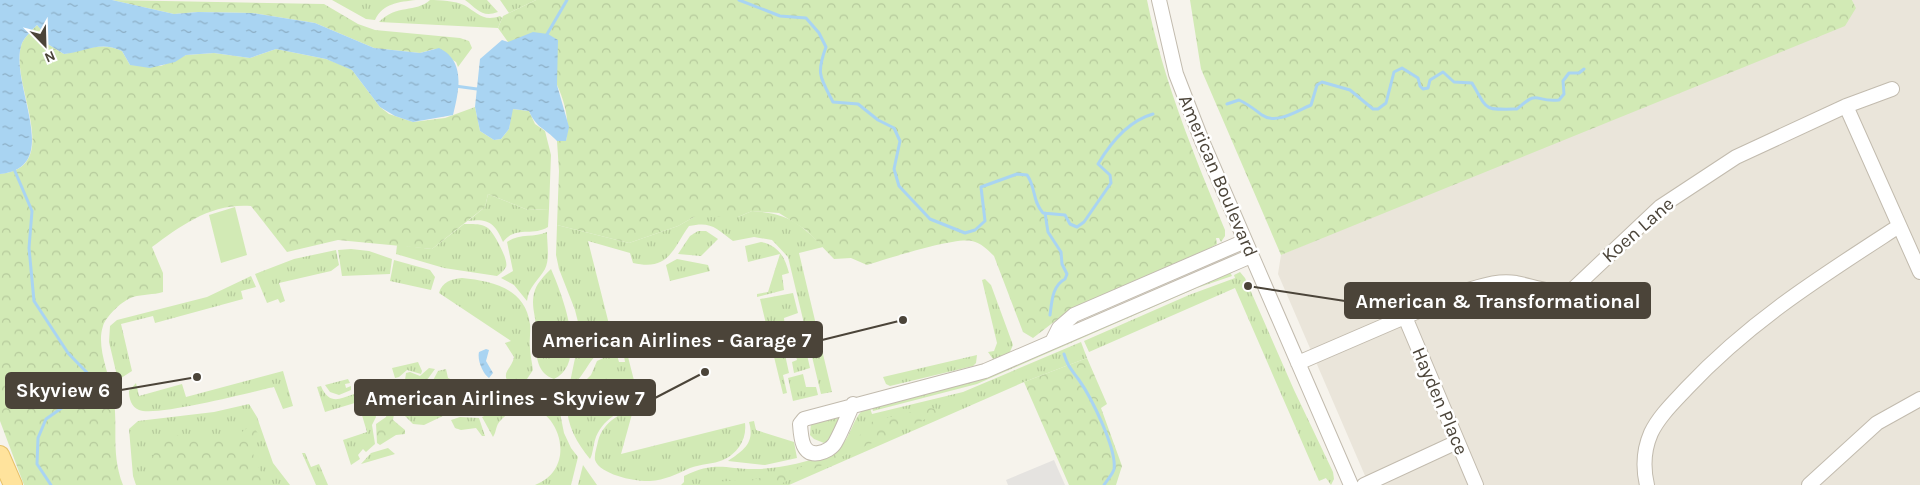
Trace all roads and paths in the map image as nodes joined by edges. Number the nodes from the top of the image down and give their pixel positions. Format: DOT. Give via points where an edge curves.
graph roads {
  1 [pos="1159,0"];
  2 [pos="1892,89"];
  3 [pos="1846,106"];
  4 [pos="1899,226"];
  5 [pos="1245,241"];
  6 [pos="1251,256"];
  7 [pos="1920,272"];
  8 [pos="1405,316"];
  9 [pos="1053,340"];
  10 [pos="1298,363"];
  11 [pos="1920,399"];
  12 [pos="853,404"];
  13 [pos="1457,442"];
  14 [pos="0,455"];
  15 [pos="13,485"];
  16 [pos="1351,485"];
  17 [pos="1364,485"];
  18 [pos="1476,485"];
  19 [pos="1647,485"];
  20 [pos="1809,485"];
  1 -- 5 [label="street, American Boulevard" via="1176,74"];
  2 -- 3 [label="street, Koen Lane"];
  3 -- 4 [label="street"];
  3 -- 8 [label="street, Koen Lane" via="1736,157 1660,207 1570,292 1552,293 1514,282 1491,283"];
  4 -- 7 [label="street"];
  4 -- 19 [label="street" via="1771,311 1699,376 1651,432 1645,453"];
  5 -- 6 [label="street, American Boulevard"];
  5 -- 9 [label="street" via="1074,316 1059,328"];
  6 -- 9 [label="street"];
  6 -- 10 [label="street, American Boulevard"];
  8 -- 10 [label="street, Koen Lane"];
  8 -- 13 [label="street, Hayden Place"];
  9 -- 12 [label="street" via="985,371"];
  10 -- 16 [label="street, American Boulevard"];
  11 -- 20 [label="street" via="1877,423"];
  13 -- 17 [label="street"];
  13 -- 18 [label="street, Hayden Place"];
  14 -- 15 [label="main road"];
}
